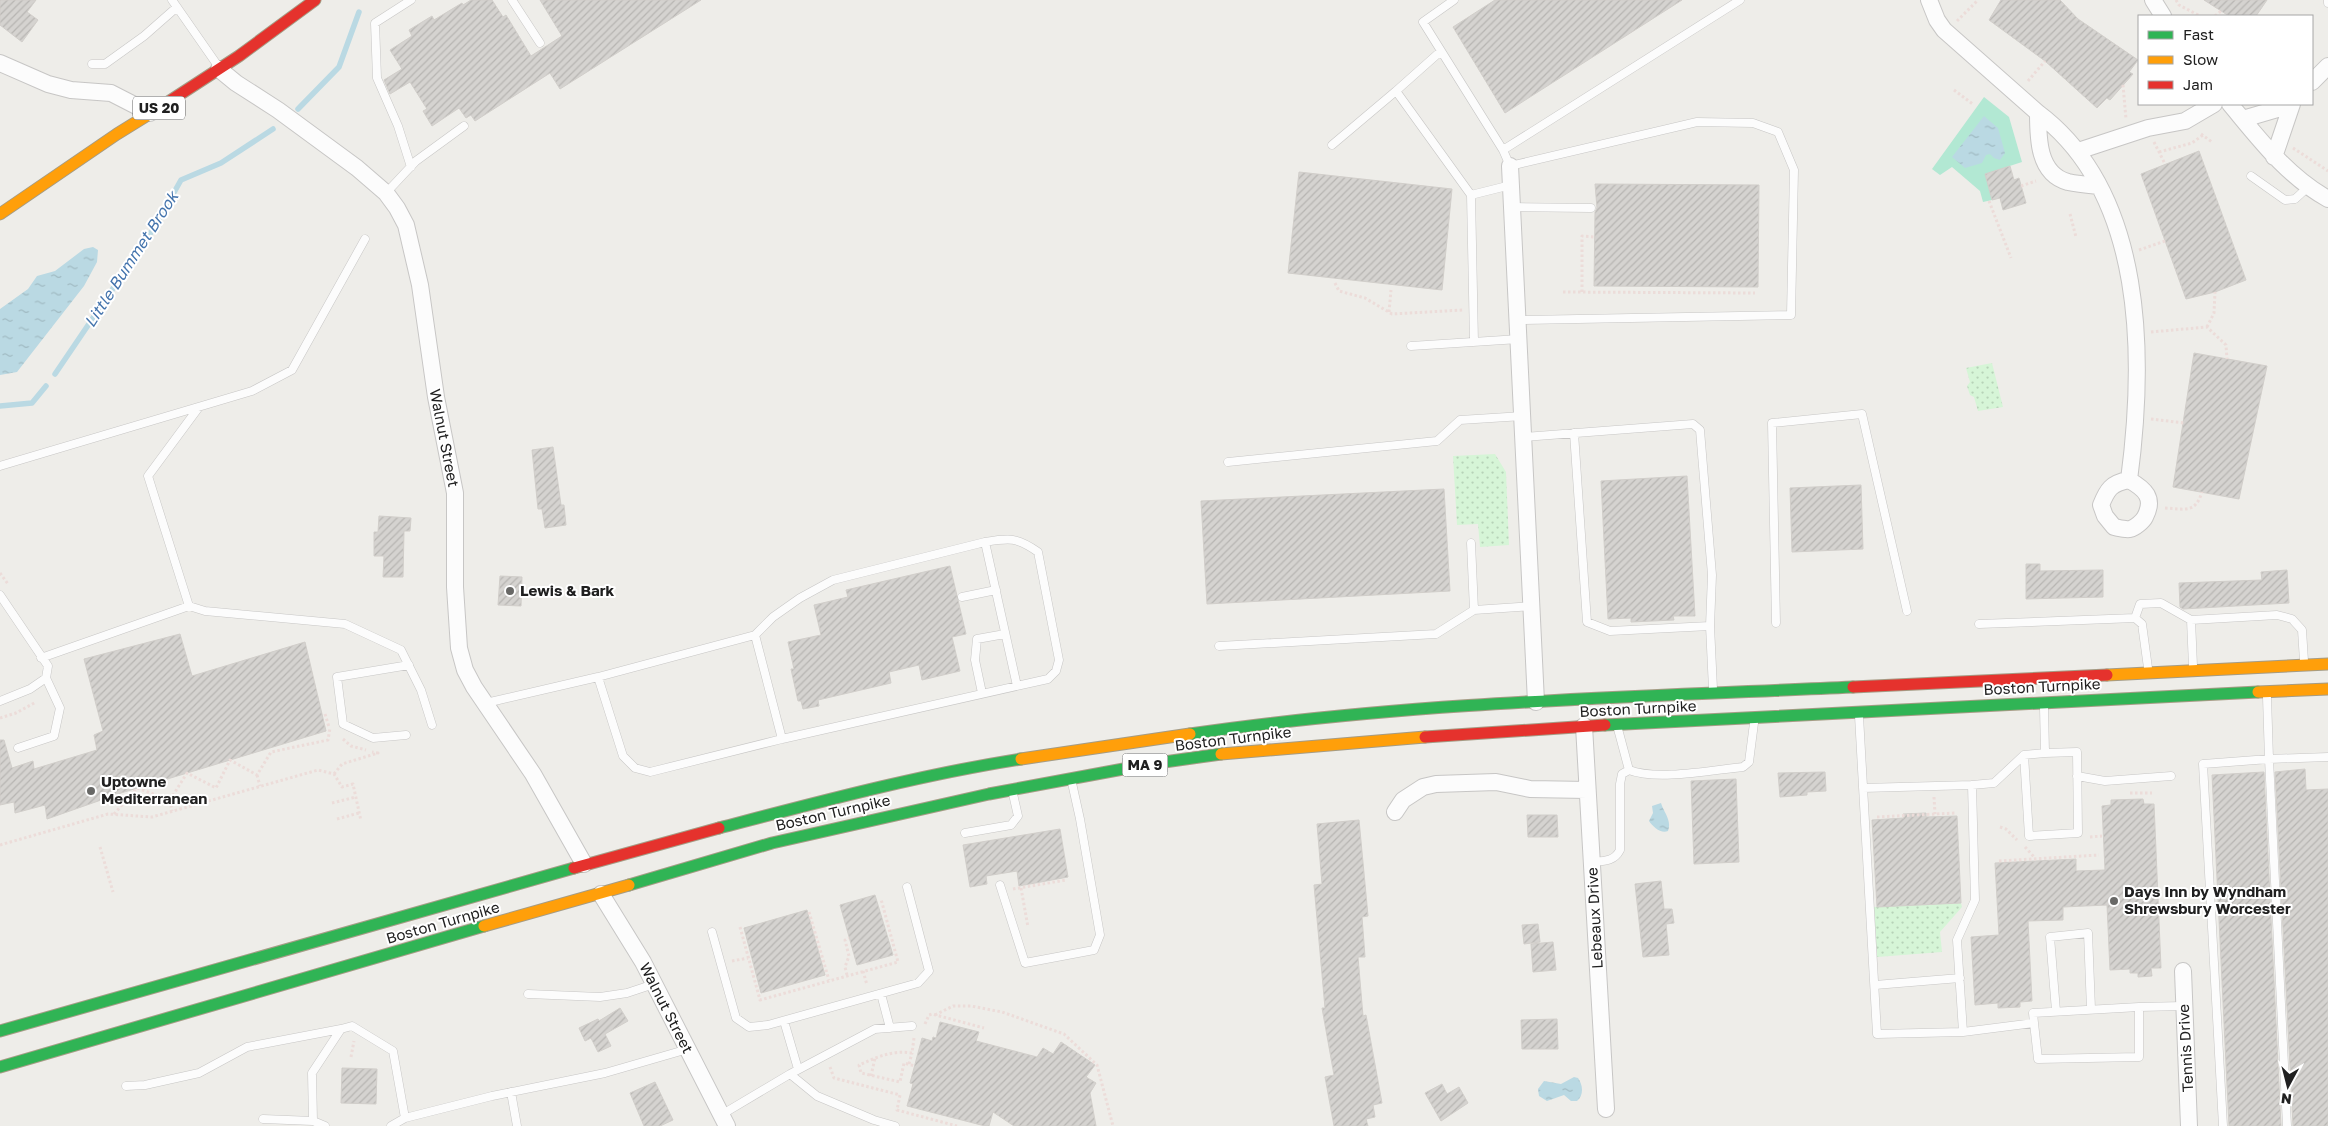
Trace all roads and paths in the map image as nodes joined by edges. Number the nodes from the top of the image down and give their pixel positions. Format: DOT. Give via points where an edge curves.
graph roads {
  1 [pos="315,0"];
  2 [pos="411,0"];
  3 [pos="512,0"];
  4 [pos="1454,0"];
  5 [pos="1740,0"];
  6 [pos="1929,0"];
  7 [pos="1978,0"];
  8 [pos="2154,0"];
  9 [pos="2176,0"];
  10 [pos="175,4"];
  11 [pos="2221,11"];
  12 [pos="2162,15"];
  13 [pos="2198,15"];
  14 [pos="2216,15"];
  15 [pos="1947,32"];
  16 [pos="540,42"];
  17 [pos="1442,51"];
  18 [pos="2045,61"];
  19 [pos="0,63"];
  20 [pos="92,64"];
  21 [pos="2328,66"];
  22 [pos="220,69"];
  23 [pos="2313,81"];
  24 [pos="2123,85"];
  25 [pos="1954,90"];
  26 [pos="1396,91"];
  27 [pos="2017,93"];
  28 [pos="1974,105"];
  29 [pos="2212,105"];
  30 [pos="2231,105"];
  31 [pos="2289,105"];
  32 [pos="2292,105"];
  33 [pos="2038,113"];
  34 [pos="150,114"];
  35 [pos="2243,119"];
  36 [pos="464,126"];
  37 [pos="2148,128"];
  38 [pos="2127,135"];
  39 [pos="2203,135"];
  40 [pos="2279,139"];
  41 [pos="1332,145"];
  42 [pos="1503,150"];
  43 [pos="2078,151"];
  44 [pos="2159,152"];
  45 [pos="2274,157"];
  46 [pos="2165,164"];
  47 [pos="1510,166"];
  48 [pos="411,167"];
  49 [pos="2328,171"];
  50 [pos="2251,176"];
  51 [pos="1510,185"];
  52 [pos="2099,186"];
  53 [pos="2307,188"];
  54 [pos="386,193"];
  55 [pos="1471,195"];
  56 [pos="2328,199"];
  57 [pos="1989,201"];
  58 [pos="1512,207"];
  59 [pos="1592,208"];
  60 [pos="0,214"];
  61 [pos="2070,214"];
  62 [pos="1594,236"];
  63 [pos="2076,238"];
  64 [pos="365,239"];
  65 [pos="2165,241"];
  66 [pos="2124,254"];
  67 [pos="2010,258"];
  68 [pos="1335,283"];
  69 [pos="1391,290"];
  70 [pos="1563,292"];
  71 [pos="1582,292"];
  72 [pos="2215,292"];
  73 [pos="1755,293"];
  74 [pos="1474,310"];
  75 [pos="1389,312"];
  76 [pos="1518,320"];
  77 [pos="2207,326"];
  78 [pos="2135,334"];
  79 [pos="1519,339"];
  80 [pos="1474,342"];
  81 [pos="1411,346"];
  82 [pos="2227,359"];
  83 [pos="200,407"];
  84 [pos="1523,416"];
  85 [pos="2135,416"];
  86 [pos="2184,423"];
  87 [pos="1574,433"];
  88 [pos="1524,438"];
  89 [pos="1228,462"];
  90 [pos="0,466"];
  91 [pos="2129,480"];
  92 [pos="2202,492"];
  93 [pos="2150,507"];
  94 [pos="985,542"];
  95 [pos="1471,543"];
  96 [pos="996,590"];
  97 [pos="0,595"];
  98 [pos="962,597"];
  99 [pos="189,606"];
  100 [pos="1532,606"];
  101 [pos="1474,610"];
  102 [pos="1908,611"];
  103 [pos="2135,618"];
  104 [pos="2191,620"];
  105 [pos="1776,623"];
  106 [pos="1979,624"];
  107 [pos="1710,626"];
  108 [pos="1005,634"];
  109 [pos="755,635"];
  110 [pos="1220,646"];
  111 [pos="42,658"];
  112 [pos="2328,664"];
  113 [pos="409,665"];
  114 [pos="2304,665"];
  115 [pos="2193,670"];
  116 [pos="2148,672"];
  117 [pos="598,677"];
  118 [pos="46,678"];
  119 [pos="1017,686"];
  120 [pos="2328,689"];
  121 [pos="2267,692"];
  122 [pos="982,694"];
  123 [pos="1713,694"];
  124 [pos="0,701"];
  125 [pos="1536,702"];
  126 [pos="2044,702"];
  127 [pos="486,703"];
  128 [pos="1859,711"];
  129 [pos="324,714"];
  130 [pos="1754,719"];
  131 [pos="432,725"];
  132 [pos="1617,725"];
  133 [pos="1584,726"];
  134 [pos="330,728"];
  135 [pos="406,735"];
  136 [pos="782,739"];
  137 [pos="18,748"];
  138 [pos="2045,752"];
  139 [pos="2024,754"];
  140 [pos="2328,757"];
  141 [pos="2269,759"];
  142 [pos="1629,770"];
  143 [pos="334,774"];
  144 [pos="257,775"];
  145 [pos="2077,776"];
  146 [pos="2171,776"];
  147 [pos="1070,778"];
  148 [pos="1972,785"];
  149 [pos="260,786"];
  150 [pos="216,788"];
  151 [pos="1863,788"];
  152 [pos="1012,790"];
  153 [pos="1587,790"];
  154 [pos="356,797"];
  155 [pos="219,798"];
  156 [pos="170,800"];
  157 [pos="332,803"];
  158 [pos="172,811"];
  159 [pos="1395,812"];
  160 [pos="359,813"];
  161 [pos="1956,813"];
  162 [pos="114,814"];
  163 [pos="1871,817"];
  164 [pos="337,819"];
  165 [pos="361,821"];
  166 [pos="965,833"];
  167 [pos="0,845"];
  168 [pos="100,847"];
  169 [pos="2099,855"];
  170 [pos="1998,861"];
  171 [pos="1591,862"];
  172 [pos="584,864"];
  173 [pos="1066,880"];
  174 [pos="907,887"];
  175 [pos="1001,888"];
  176 [pos="113,892"];
  177 [pos="601,894"];
  178 [pos="882,899"];
  179 [pos="809,912"];
  180 [pos="740,927"];
  181 [pos="712,932"];
  182 [pos="849,938"];
  183 [pos="2183,971"];
  184 [pos="847,975"];
  185 [pos="1960,978"];
  186 [pos="829,980"];
  187 [pos="654,984"];
  188 [pos="1874,985"];
  189 [pos="528,994"];
  190 [pos="881,994"];
  191 [pos="2183,1006"];
  192 [pos="2139,1007"];
  193 [pos="2091,1009"];
  194 [pos="2056,1012"];
  195 [pos="935,1015"];
  196 [pos="784,1021"];
  197 [pos="2034,1023"];
  198 [pos="912,1026"];
  199 [pos="924,1027"];
  200 [pos="341,1028"];
  201 [pos="890,1028"];
  202 [pos="984,1028"];
  203 [pos="0,1031"];
  204 [pos="1963,1032"];
  205 [pos="922,1036"];
  206 [pos="908,1037"];
  207 [pos="916,1038"];
  208 [pos="688,1049"];
  209 [pos="912,1053"];
  210 [pos="875,1058"];
  211 [pos="838,1063"];
  212 [pos="909,1064"];
  213 [pos="915,1066"];
  214 [pos="0,1067"];
  215 [pos="798,1069"];
  216 [pos="790,1074"];
  217 [pos="871,1076"];
  218 [pos="126,1086"];
  219 [pos="511,1092"];
  220 [pos="1606,1109"];
  221 [pos="405,1118"];
  222 [pos="263,1119"];
  223 [pos="313,1121"];
  224 [pos="724,1121"];
  225 [pos="325,1126"];
  226 [pos="391,1126"];
  227 [pos="517,1126"];
  228 [pos="895,1126"];
  229 [pos="957,1126"];
  230 [pos="1113,1126"];
  231 [pos="2189,1126"];
  232 [pos="2223,1126"];
  233 [pos="2287,1126"];
  1 -- 22 [label="main road, US 20"];
  2 -- 48 [label="lane" via="375,23 377,78"];
  3 -- 16 [label="lane"];
  4 -- 17 [label="lane" via="1423,22"];
  5 -- 42 [label="lane"];
  6 -- 15 [label="street" via="1937,20"];
  7 -- 15 [label="path"];
  8 -- 12 [label="street"];
  9 -- 13 [label="path"];
  10 -- 20 [label="lane" via="144,36 104,64"];
  10 -- 22 [label="lane"];
  11 -- 14 [label="path"];
  15 -- 27 [label="street"];
  17 -- 26 [label="lane"];
  17 -- 42 [label="lane"];
  18 -- 27 [label="path"];
  19 -- 34 [label="street" via="48,84 71,90 112,93"];
  21 -- 23 [label="street"];
  22 -- 34 [label="main road, US 20"];
  22 -- 54 [label="street, Walnut Street" via="340,154"];
  24 -- 38 [label="path"];
  25 -- 28 [label="path"];
  26 -- 41 [label="lane"];
  26 -- 55 [label="lane"];
  27 -- 33 [label="street"];
  29 -- 37 [label="street" via="2185,121"];
  30 -- 35 [label="street"];
  31 -- 35 [label="street"];
  32 -- 40 [label="street"];
  33 -- 43 [label="street" via="2058,127"];
  33 -- 52 [label="street" via="2040,152 2051,172 2067,182"];
  34 -- 60 [label="main road, US 20"];
  35 -- 45 [label="street"];
  36 -- 48 [label="lane"];
  37 -- 38 [label="street"];
  37 -- 44 [label="path"];
  38 -- 43 [label="street"];
  39 -- 44 [label="path" via="2192,142"];
  40 -- 45 [label="street"];
  40 -- 49 [label="path"];
  42 -- 47 [label="lane"];
  43 -- 52 [label="street"];
  44 -- 46 [label="path"];
  45 -- 53 [label="street"];
  47 -- 51 [label="street"];
  47 -- 76 [label="lane" via="1697,122 1753,123 1778,132 1794,170 1791,315"];
  48 -- 54 [label="lane"];
  50 -- 53 [label="lane" via="2285,200 2295,199"];
  51 -- 55 [label="lane"];
  51 -- 58 [label="street"];
  52 -- 66 [label="street"];
  53 -- 56 [label="street"];
  54 -- 127 [label="street, Walnut Street" via="406,225 416,264 436,397 455,493 454,587 459,648 464,670"];
  55 -- 74 [label="lane"];
  57 -- 67 [label="path"];
  58 -- 59 [label="lane"];
  58 -- 76 [label="street"];
  61 -- 63 [label="path"];
  62 -- 71 [label="path" via="1582,236"];
  64 -- 83 [label="lane" via="292,370 252,391"];
  65 -- 66 [label="path"];
  66 -- 78 [label="street" via="2133,295"];
  68 -- 75 [label="path" via="1339,291 1365,298"];
  69 -- 75 [label="path"];
  70 -- 71 [label="path"];
  71 -- 73 [label="path"];
  72 -- 77 [label="path" via="2214,313"];
  74 -- 75 [label="path"];
  74 -- 80 [label="lane"];
  76 -- 79 [label="street"];
  77 -- 78 [label="path"];
  77 -- 82 [label="path" via="2226,345"];
  78 -- 85 [label="street"];
  79 -- 80 [label="lane"];
  79 -- 84 [label="street"];
  80 -- 81 [label="lane"];
  83 -- 90 [label="lane"];
  83 -- 99 [label="lane" via="148,476"];
  84 -- 88 [label="street"];
  84 -- 89 [label="lane" via="1460,420 1438,441"];
  85 -- 86 [label="path"];
  85 -- 91 [label="street"];
  87 -- 88 [label="lane"];
  87 -- 107 [label="lane" via="1588,622 1610,631"];
  87 -- 107 [label="lane" via="1693,424 1700,430 1712,575"];
  88 -- 100 [label="street"];
  91 -- 93 [label="street" via="2148,497"];
  91 -- 93 [label="street" via="2112,485 2106,492 2101,505 2105,516 2114,527 2130,529 2143,520"];
  92 -- 93 [label="path" via="2198,503 2190,509"];
  94 -- 96 [label="lane"];
  94 -- 109 [label="lane" via="833,580 800,598"];
  94 -- 119 [label="lane" via="1010,538 1025,542 1038,552 1059,660 1056,671 1048,679"];
  95 -- 101 [label="lane"];
  96 -- 98 [label="lane"];
  96 -- 108 [label="lane"];
  97 -- 111 [label="lane"];
  99 -- 111 [label="lane"];
  99 -- 113 [label="lane" via="205,611 346,624 401,650"];
  100 -- 101 [label="lane"];
  100 -- 125 [label="street"];
  101 -- 110 [label="lane" via="1436,634"];
  102 -- 105 [label="lane" via="1862,414 1772,423"];
  103 -- 104 [label="lane" via="2140,604 2161,603"];
  103 -- 106 [label="lane"];
  103 -- 116 [label="lane" via="2142,624"];
  104 -- 114 [label="lane" via="2277,615 2292,619 2302,630"];
  104 -- 115 [label="lane"];
  107 -- 123 [label="lane"];
  108 -- 119 [label="lane"];
  108 -- 122 [label="lane" via="976,640 975,660"];
  109 -- 117 [label="lane"];
  109 -- 136 [label="lane"];
  111 -- 118 [label="lane" via="48,666"];
  112 -- 114 [label="main road, Boston Turnpike / MA 9"];
  113 -- 131 [label="lane" via="422,690"];
  113 -- 135 [label="lane" via="337,677 343,724 373,738"];
  114 -- 115 [label="main road, Boston Turnpike / MA 9"];
  115 -- 116 [label="main road, Boston Turnpike / MA 9"];
  116 -- 123 [label="main road, Boston Turnpike / MA 9"];
  117 -- 127 [label="lane"];
  117 -- 136 [label="lane" via="623,756 635,768 650,772"];
  118 -- 124 [label="lane" via="30,689"];
  118 -- 137 [label="lane" via="60,708 54,736"];
  119 -- 122 [label="lane"];
  120 -- 121 [label="main road, Boston Turnpike / MA 9"];
  121 -- 126 [label="main road, Boston Turnpike / MA 9"];
  121 -- 141 [label="lane"];
  122 -- 136 [label="lane"];
  123 -- 125 [label="main road, Boston Turnpike / MA 9"];
  125 -- 172 [label="main road, Boston Turnpike / MA 9" via="1293,720 982,765 852,793"];
  126 -- 128 [label="main road, Boston Turnpike / MA 9"];
  126 -- 138 [label="lane"];
  127 -- 172 [label="street, Walnut Street" via="550,802"];
  128 -- 130 [label="main road, Boston Turnpike / MA 9"];
  128 -- 151 [label="lane"];
  129 -- 134 [label="path"];
  130 -- 132 [label="main road, Boston Turnpike / MA 9"];
  130 -- 142 [label="lane" via="1750,762 1743,767 1656,775 1640,775"];
  132 -- 133 [label="main road, Boston Turnpike / MA 9"];
  132 -- 142 [label="lane"];
  133 -- 147 [label="main road, Boston Turnpike / MA 9" via="1250,750"];
  133 -- 153 [label="street, Lebeaux Drive"];
  134 -- 143 [label="path" via="351,746 378,753 342,764"];
  134 -- 144 [label="path" via="328,740 270,752"];
  138 -- 139 [label="lane"];
  138 -- 145 [label="lane" via="2077,752"];
  139 -- 145 [label="lane" via="2029,836 2078,834"];
  139 -- 148 [label="lane" via="1994,783"];
  140 -- 141 [label="lane"];
  141 -- 232 [label="lane" via="2203,764"];
  141 -- 233 [label="lane"];
  142 -- 171 [label="lane" via="1622,774 1620,784 1620,850 1612,859"];
  143 -- 149 [label="path" via="318,770"];
  143 -- 154 [label="path" via="342,786 353,784"];
  144 -- 149 [label="path"];
  144 -- 150 [label="path" via="230,760"];
  145 -- 146 [label="lane" via="2105,781"];
  147 -- 152 [label="main road, Boston Turnpike / MA 9"];
  147 -- 175 [label="lane" via="1100,935 1094,950 1025,963"];
  148 -- 151 [label="lane"];
  148 -- 185 [label="lane" via="1975,900 1957,940"];
  149 -- 155 [label="path"];
  150 -- 155 [label="path"];
  150 -- 156 [label="path" via="187,773"];
  151 -- 188 [label="lane"];
  152 -- 166 [label="lane" via="1018,816 1011,825"];
  152 -- 177 [label="main road, Boston Turnpike / MA 9" via="781,841"];
  153 -- 159 [label="street" via="1530,789 1496,782 1436,784 1424,787 1403,800"];
  153 -- 171 [label="street, Lebeaux Drive"];
  154 -- 157 [label="path"];
  154 -- 160 [label="path"];
  155 -- 158 [label="path"];
  156 -- 158 [label="path"];
  156 -- 162 [label="path" via="137,788"];
  158 -- 162 [label="path" via="152,817"];
  160 -- 164 [label="path"];
  160 -- 165 [label="path"];
  161 -- 163 [label="path"];
  162 -- 167 [label="path"];
  168 -- 176 [label="path"];
  169 -- 170 [label="path"];
  171 -- 220 [label="street, Lebeaux Drive"];
  172 -- 203 [label="main road, Boston Turnpike / MA 9"];
  173 -- 175 [label="path"];
  174 -- 190 [label="lane" via="929,971 918,983"];
  177 -- 187 [label="street, Walnut Street"];
  177 -- 214 [label="main road, Boston Turnpike / MA 9"];
  178 -- 184 [label="path" via="898,962"];
  179 -- 186 [label="path"];
  180 -- 186 [label="path" via="760,1000"];
  181 -- 196 [label="lane" via="736,1018 749,1027"];
  182 -- 184 [label="path" via="844,940 849,956 845,967"];
  183 -- 191 [label="street, Tennis Drive"];
  184 -- 186 [label="path"];
  185 -- 188 [label="lane"];
  185 -- 204 [label="lane"];
  187 -- 189 [label="lane" via="600,997"];
  187 -- 208 [label="street, Walnut Street"];
  188 -- 204 [label="lane" via="1877,1034"];
  190 -- 196 [label="lane"];
  190 -- 201 [label="lane"];
  191 -- 192 [label="lane"];
  191 -- 231 [label="street, Tennis Drive"];
  192 -- 193 [label="lane"];
  192 -- 197 [label="lane" via="2139,1057 2038,1059"];
  193 -- 194 [label="lane"];
  193 -- 194 [label="lane" via="2088,933 2050,937"];
  194 -- 197 [label="lane" via="2033,1013"];
  195 -- 199 [label="path" via="929,1015"];
  195 -- 202 [label="path"];
  195 -- 230 [label="path" via="954,1006 971,1006 1002,1012 1064,1034 1097,1065"];
  196 -- 215 [label="lane"];
  197 -- 204 [label="lane"];
  198 -- 201 [label="lane"];
  200 -- 218 [label="lane" via="247,1047 199,1073"];
  200 -- 221 [label="lane" via="352,1026 393,1051"];
  200 -- 223 [label="lane" via="312,1073"];
  201 -- 215 [label="lane" via="875,1029"];
  205 -- 207 [label="path"];
  206 -- 207 [label="path"];
  207 -- 209 [label="path"];
  208 -- 219 [label="lane" via="605,1073"];
  208 -- 224 [label="street, Walnut Street"];
  209 -- 210 [label="path" via="885,1054"];
  209 -- 212 [label="path"];
  210 -- 217 [label="path"];
  210 -- 217 [label="path" via="859,1065 861,1073"];
  211 -- 229 [label="path" via="830,1067 834,1078 900,1095 897,1110"];
  212 -- 213 [label="path"];
  212 -- 217 [label="path" via="904,1063 900,1082"];
  215 -- 216 [label="lane"];
  216 -- 224 [label="lane"];
  216 -- 228 [label="lane" via="817,1096"];
  219 -- 221 [label="lane"];
  219 -- 227 [label="lane"];
  221 -- 226 [label="lane"];
  222 -- 223 [label="lane"];
  223 -- 225 [label="lane"];
}
